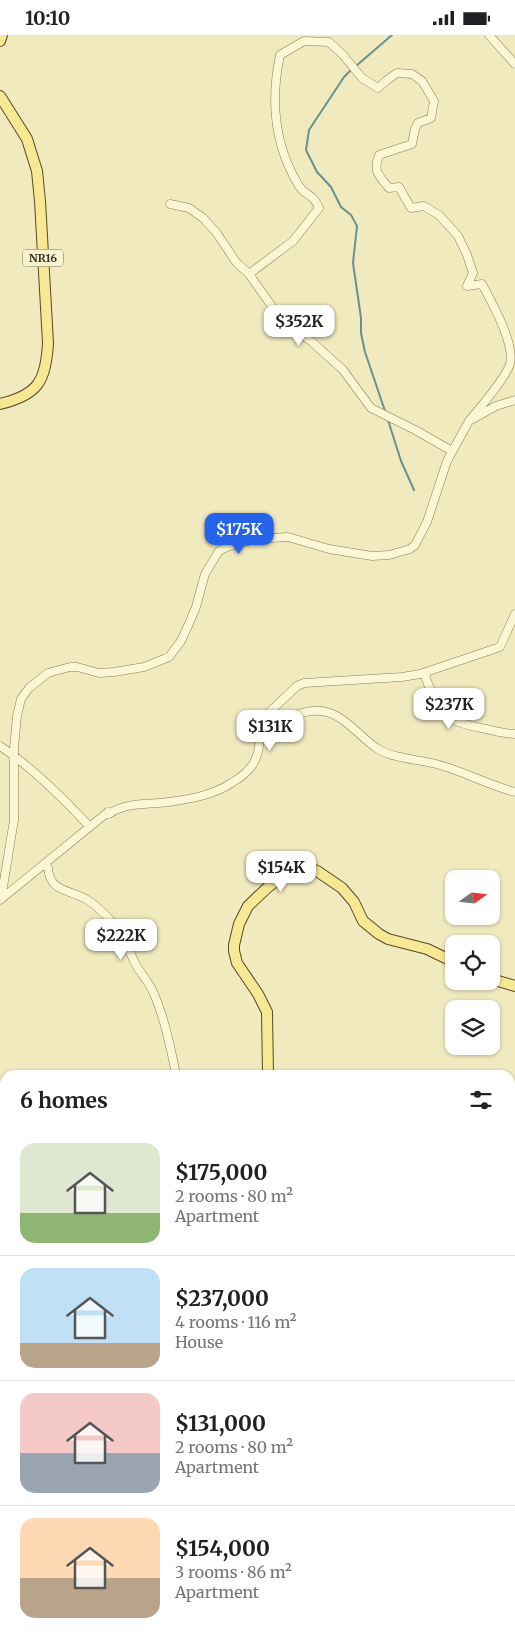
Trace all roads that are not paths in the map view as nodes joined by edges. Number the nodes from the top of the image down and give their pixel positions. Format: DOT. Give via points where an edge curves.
graph roads {
  1 [pos="2,35"];
  2 [pos="489,35"];
  3 [pos="0,41"];
  4 [pos="515,64"];
  5 [pos="0,96"];
  6 [pos="170,204"];
  7 [pos="249,274"];
  8 [pos="515,400"];
  9 [pos="0,404"];
  10 [pos="469,421"];
  11 [pos="452,451"];
  12 [pos="515,614"];
  13 [pos="425,673"];
  14 [pos="260,730"];
  15 [pos="515,734"];
  16 [pos="0,746"];
  17 [pos="14,756"];
  18 [pos="515,792"];
  19 [pos="89,826"];
  20 [pos="43,865"];
  21 [pos="0,899"];
  22 [pos="445,958"];
  23 [pos="500,982"];
  24 [pos="515,987"];
  25 [pos="175,1070"];
  26 [pos="268,1070"];
  1 -- 3 [label="main road"];
  2 -- 4 [label="street"];
  5 -- 9 [label="main road, NR16" via="27,139 37,171 48,343 46,364 38,385 25,396"];
  6 -- 7 [label="street" via="189,208 203,218"];
  7 -- 10 [label="street" via="293,241 319,208 315,199 300,189 283,155 274,116 280,55 304,41 329,42 362,78 378,89 398,73 412,74 422,81 434,101 431,118 418,123 412,144 380,155 377,173 389,188 399,187 411,208 424,206 439,215 458,236 474,273 467,286 482,284 505,332 510,353 510,365"];
  7 -- 11 [label="street" via="273,308 294,330 343,370 371,409"];
  8 -- 10 [label="street"];
  10 -- 11 [label="street"];
  11 -- 17 [label="street" via="427,522 412,548 372,556 322,548 288,537 255,539 219,551 205,574 184,636 169,657 126,671 99,673 78,667 48,673 21,699"];
  12 -- 13 [label="street" via="503,644 498,648"];
  13 -- 14 [label="street" via="301,684 261,720"];
  13 -- 15 [label="street" via="426,681 446,716 471,726"];
  14 -- 18 [label="street" via="297,715 322,711 339,719 378,749 394,756 435,763"];
  14 -- 19 [label="street" via="260,748 254,762 245,774 221,790 198,797 117,809"];
  16 -- 17 [label="street"];
  17 -- 19 [label="street" via="62,797"];
  17 -- 21 [label="street" via="14,820"];
  19 -- 20 [label="street"];
  20 -- 21 [label="street"];
  20 -- 25 [label="street" via="48,867 56,887 84,898 116,925 138,969 154,991"];
  22 -- 26 [label="main road" via="379,934 363,921 354,902 342,888 317,871 301,869 284,875 248,906 234,945 237,963 267,1013"];
  23 -- 24 [label="main road"];
}
